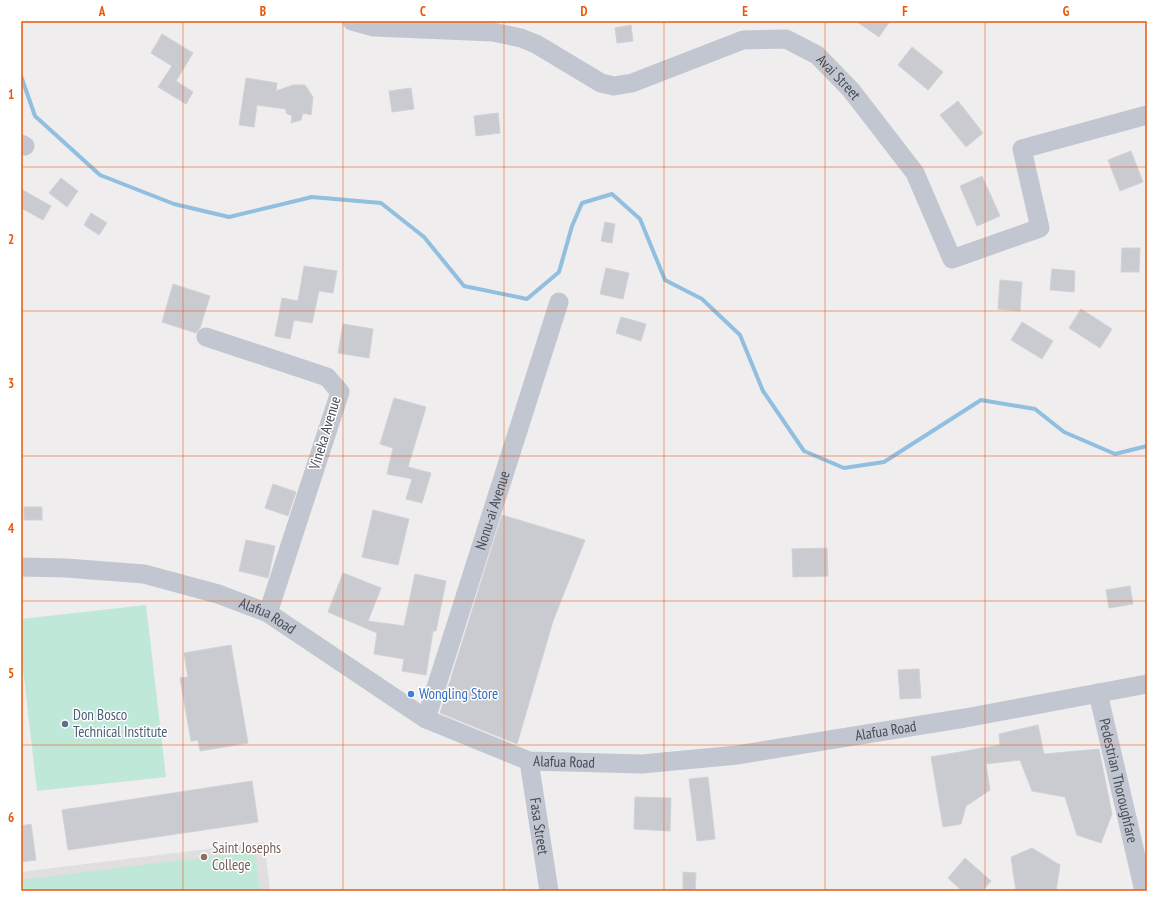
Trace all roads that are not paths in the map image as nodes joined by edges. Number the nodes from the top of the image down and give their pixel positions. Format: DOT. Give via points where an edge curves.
graph roads {
  1 [pos="352,21"];
  2 [pos="1147,115"];
  3 [pos="559,302"];
  4 [pos="206,337"];
  5 [pos="21,567"];
  6 [pos="268,613"];
  7 [pos="1147,684"];
  8 [pos="1098,693"];
  9 [pos="426,719"];
  10 [pos="529,761"];
  11 [pos="549,891"];
  12 [pos="1144,891"];
  1 -- 2 [label="street, Avai Street" via="374,27 493,32 521,38 536,44 600,83 614,86 632,83 743,40 786,39 817,55 851,90 915,173 952,259 1040,228 1022,149"];
  3 -- 9 [label="street, Nonu-ai Avenue"];
  4 -- 6 [label="street, Vineka Avenue" via="327,376 340,392"];
  5 -- 6 [label="street, Alafua Road" via="144,574 218,594"];
  6 -- 9 [label="street, Alafua Road"];
  7 -- 8 [label="street, Alafua Road"];
  8 -- 10 [label="street, Alafua Road" via="965,718 737,755 642,764"];
  8 -- 12 [label="street, Pedestrian Thoroughfare"];
  9 -- 10 [label="street, Alafua Road"];
  10 -- 11 [label="street, Fasa Street"];
}
